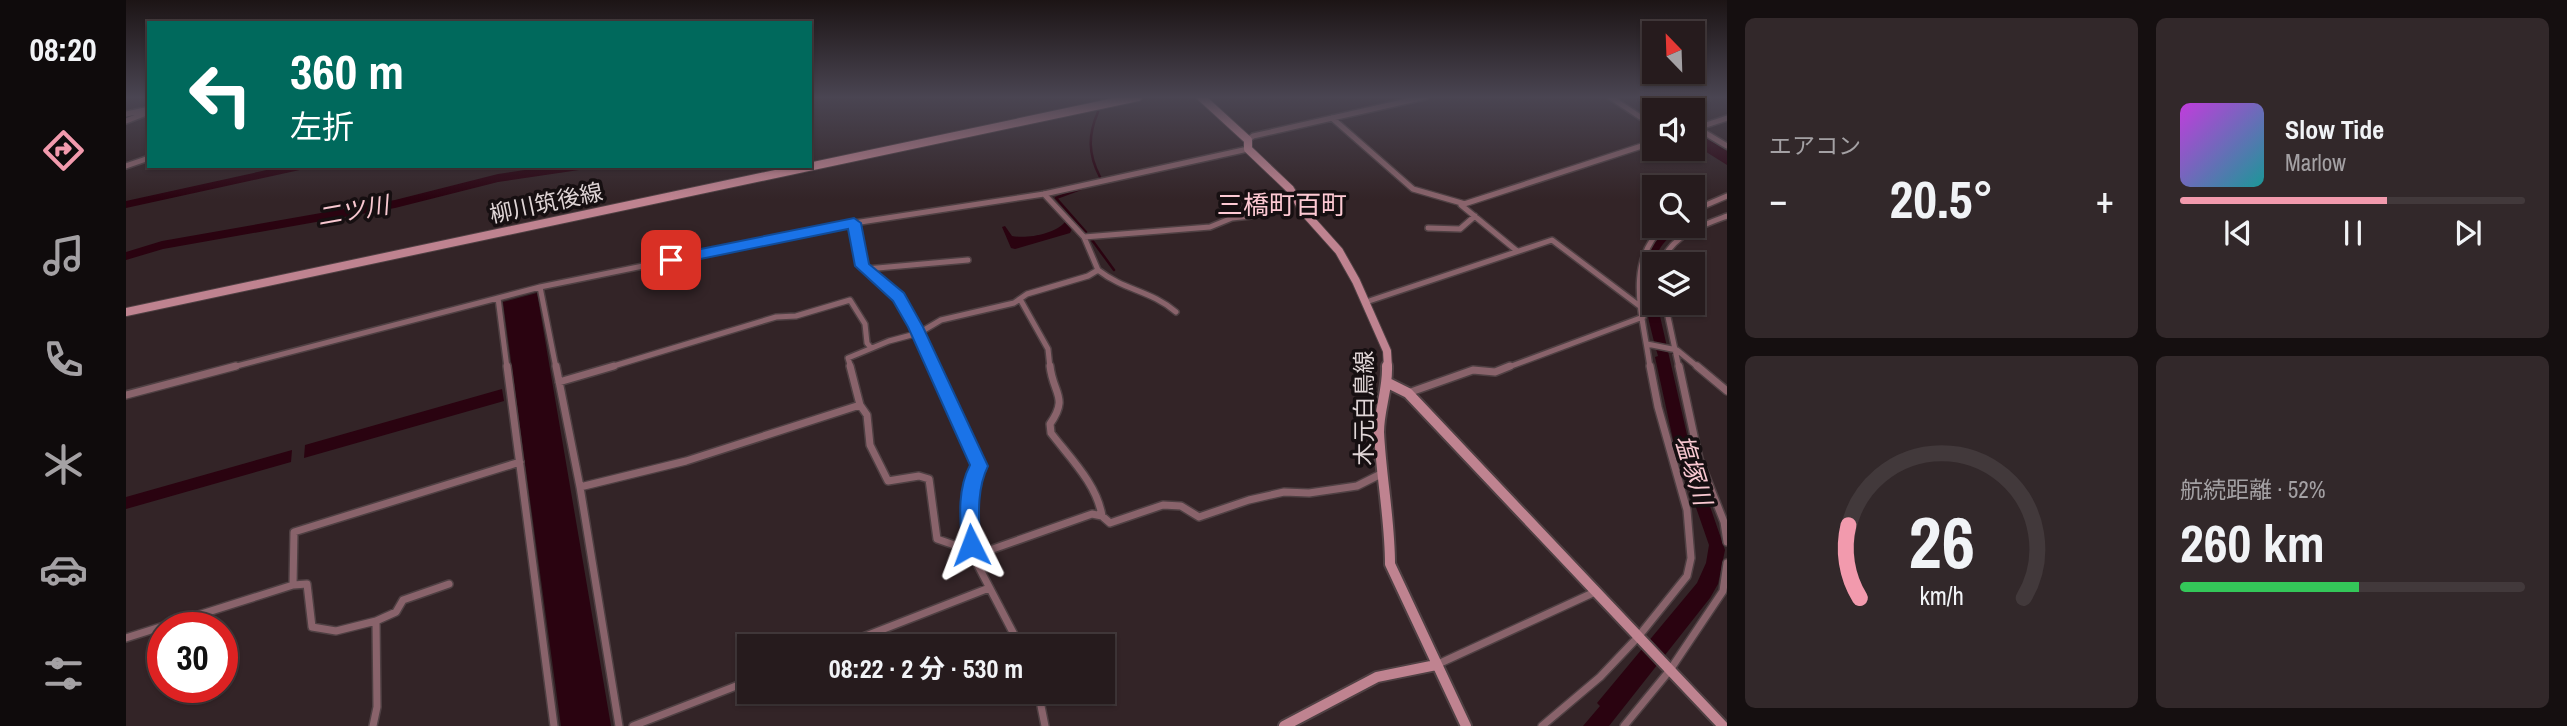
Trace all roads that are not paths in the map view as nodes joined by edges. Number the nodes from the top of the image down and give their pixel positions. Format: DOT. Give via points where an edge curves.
graph roads {
  1 [pos="979,131"];
  2 [pos="1235,131"];
  3 [pos="1275,131"];
  4 [pos="1347,131"];
  5 [pos="1705,132"];
  6 [pos="1248,144"];
  7 [pos="1642,146"];
  8 [pos="1727,146"];
  9 [pos="147,159"];
  10 [pos="126,166"];
  11 [pos="812,166"];
  12 [pos="804,168"];
  13 [pos="1044,194"];
  14 [pos="1727,196"];
  15 [pos="1294,197"];
  16 [pos="1465,204"];
  17 [pos="1705,205"];
  18 [pos="1475,216"];
  19 [pos="1727,216"];
  20 [pos="854,223"];
  21 [pos="1429,228"];
  22 [pos="1084,237"];
  23 [pos="1653,238"];
  24 [pos="1517,251"];
  25 [pos="1668,252"];
  26 [pos="968,260"];
  27 [pos="866,268"];
  28 [pos="1098,270"];
  29 [pos="540,287"];
  30 [pos="498,298"];
  31 [pos="1020,299"];
  32 [pos="1366,302"];
  33 [pos="1641,307"];
  34 [pos="126,312"];
  35 [pos="1176,312"];
  36 [pos="1667,315"];
  37 [pos="1643,317"];
  38 [pos="919,333"];
  39 [pos="1647,344"];
  40 [pos="871,348"];
  41 [pos="1674,350"];
  42 [pos="559,382"];
  43 [pos="1388,383"];
  44 [pos="1727,391"];
  45 [pos="1408,393"];
  46 [pos="126,395"];
  47 [pos="860,405"];
  48 [pos="520,461"];
  49 [pos="1383,473"];
  50 [pos="580,488"];
  51 [pos="1102,516"];
  52 [pos="1725,522"];
  53 [pos="1727,542"];
  54 [pos="966,549"];
  55 [pos="974,556"];
  56 [pos="1727,563"];
  57 [pos="449,584"];
  58 [pos="293,585"];
  59 [pos="989,588"];
  60 [pos="1595,592"];
  61 [pos="376,621"];
  62 [pos="872,634"];
  63 [pos="1014,634"];
  64 [pos="126,638"];
  65 [pos="1640,639"];
  66 [pos="1436,664"];
  67 [pos="1668,668"];
  68 [pos="737,686"];
  69 [pos="1041,704"];
  70 [pos="373,726"];
  71 [pos="554,726"];
  72 [pos="619,726"];
  73 [pos="634,726"];
  74 [pos="1045,726"];
  75 [pos="1284,726"];
  76 [pos="1466,726"];
  77 [pos="1542,726"];
  78 [pos="1624,726"];
  79 [pos="1723,726"];
  1 -- 11 [label="main road, 柳川筑後線"];
  2 -- 6 [label="main road, 木元白鳥線"];
  3 -- 6 [label="street" via="1253,136"];
  4 -- 16 [label="street" via="1413,189"];
  5 -- 8 [label="street"];
  6 -- 13 [label="street"];
  6 -- 15 [label="main road, 木元白鳥線"];
  7 -- 16 [label="street"];
  9 -- 10 [label="street"];
  12 -- 34 [label="main road, 柳川筑後線"];
  13 -- 20 [label="street"];
  13 -- 22 [label="street"];
  14 -- 17 [label="street"];
  15 -- 22 [label="street" via="1210,227"];
  15 -- 32 [label="main road, 木元白鳥線" via="1339,251"];
  16 -- 18 [label="street" via="1461,205"];
  18 -- 21 [label="street" via="1460,229"];
  18 -- 24 [label="street"];
  19 -- 25 [label="street" via="1685,234"];
  20 -- 27 [label="street"];
  20 -- 29 [label="street"];
  22 -- 28 [label="street"];
  23 -- 33 [label="street" via="1640,258"];
  24 -- 32 [label="street"];
  24 -- 33 [label="street" via="1552,240"];
  26 -- 27 [label="street"];
  27 -- 38 [label="street" via="898,297"];
  28 -- 31 [label="street"];
  28 -- 35 [label="street" via="1124,287 1160,298"];
  29 -- 30 [label="street"];
  29 -- 42 [label="street"];
  30 -- 46 [label="street"];
  30 -- 48 [label="street"];
  31 -- 38 [label="street" via="941,320"];
  31 -- 51 [label="street" via="1048,349 1060,401 1051,433 1085,478 1102,507"];
  32 -- 43 [label="main road, 木元白鳥線" via="1387,351"];
  33 -- 37 [label="street"];
  36 -- 41 [label="street"];
  37 -- 39 [label="street"];
  37 -- 45 [label="street" via="1495,372 1473,370"];
  38 -- 40 [label="street"];
  38 -- 54 [label="street" via="979,466 969,506 971,545"];
  39 -- 41 [label="street"];
  39 -- 65 [label="street" via="1693,564"];
  40 -- 42 [label="street" via="865,324 850,300 796,316 776,317"];
  40 -- 47 [label="street" via="848,358"];
  41 -- 44 [label="street"];
  41 -- 52 [label="street" via="1699,459"];
  42 -- 50 [label="street"];
  43 -- 45 [label="main road"];
  43 -- 49 [label="main road, 木元白鳥線" via="1379,429"];
  45 -- 60 [label="main road"];
  47 -- 50 [label="street" via="776,435"];
  47 -- 54 [label="street" via="867,415 870,445 888,481 919,475 929,479 937,539"];
  48 -- 58 [label="street" via="295,532"];
  48 -- 71 [label="street"];
  49 -- 51 [label="street" via="1357,486 1284,492 1199,517 1181,506 1163,505 1110,523"];
  49 -- 66 [label="main road, 木元白鳥線" via="1390,564"];
  50 -- 72 [label="street"];
  51 -- 55 [label="street" via="1071,520"];
  52 -- 53 [label="street"];
  54 -- 55 [label="street"];
  55 -- 59 [label="street"];
  56 -- 67 [label="street" via="1723,592"];
  57 -- 61 [label="street" via="403,600 396,612"];
  58 -- 61 [label="street" via="307,584 312,626 323,632"];
  58 -- 64 [label="street"];
  59 -- 62 [label="street"];
  59 -- 63 [label="street"];
  60 -- 65 [label="main road"];
  60 -- 66 [label="street"];
  61 -- 70 [label="street"];
  65 -- 67 [label="main road"];
  65 -- 77 [label="street"];
  66 -- 75 [label="main road" via="1377,677"];
  66 -- 76 [label="main road, 木元白鳥線"];
  67 -- 78 [label="street"];
  67 -- 79 [label="main road"];
  68 -- 73 [label="street"];
  69 -- 74 [label="street"];
}
